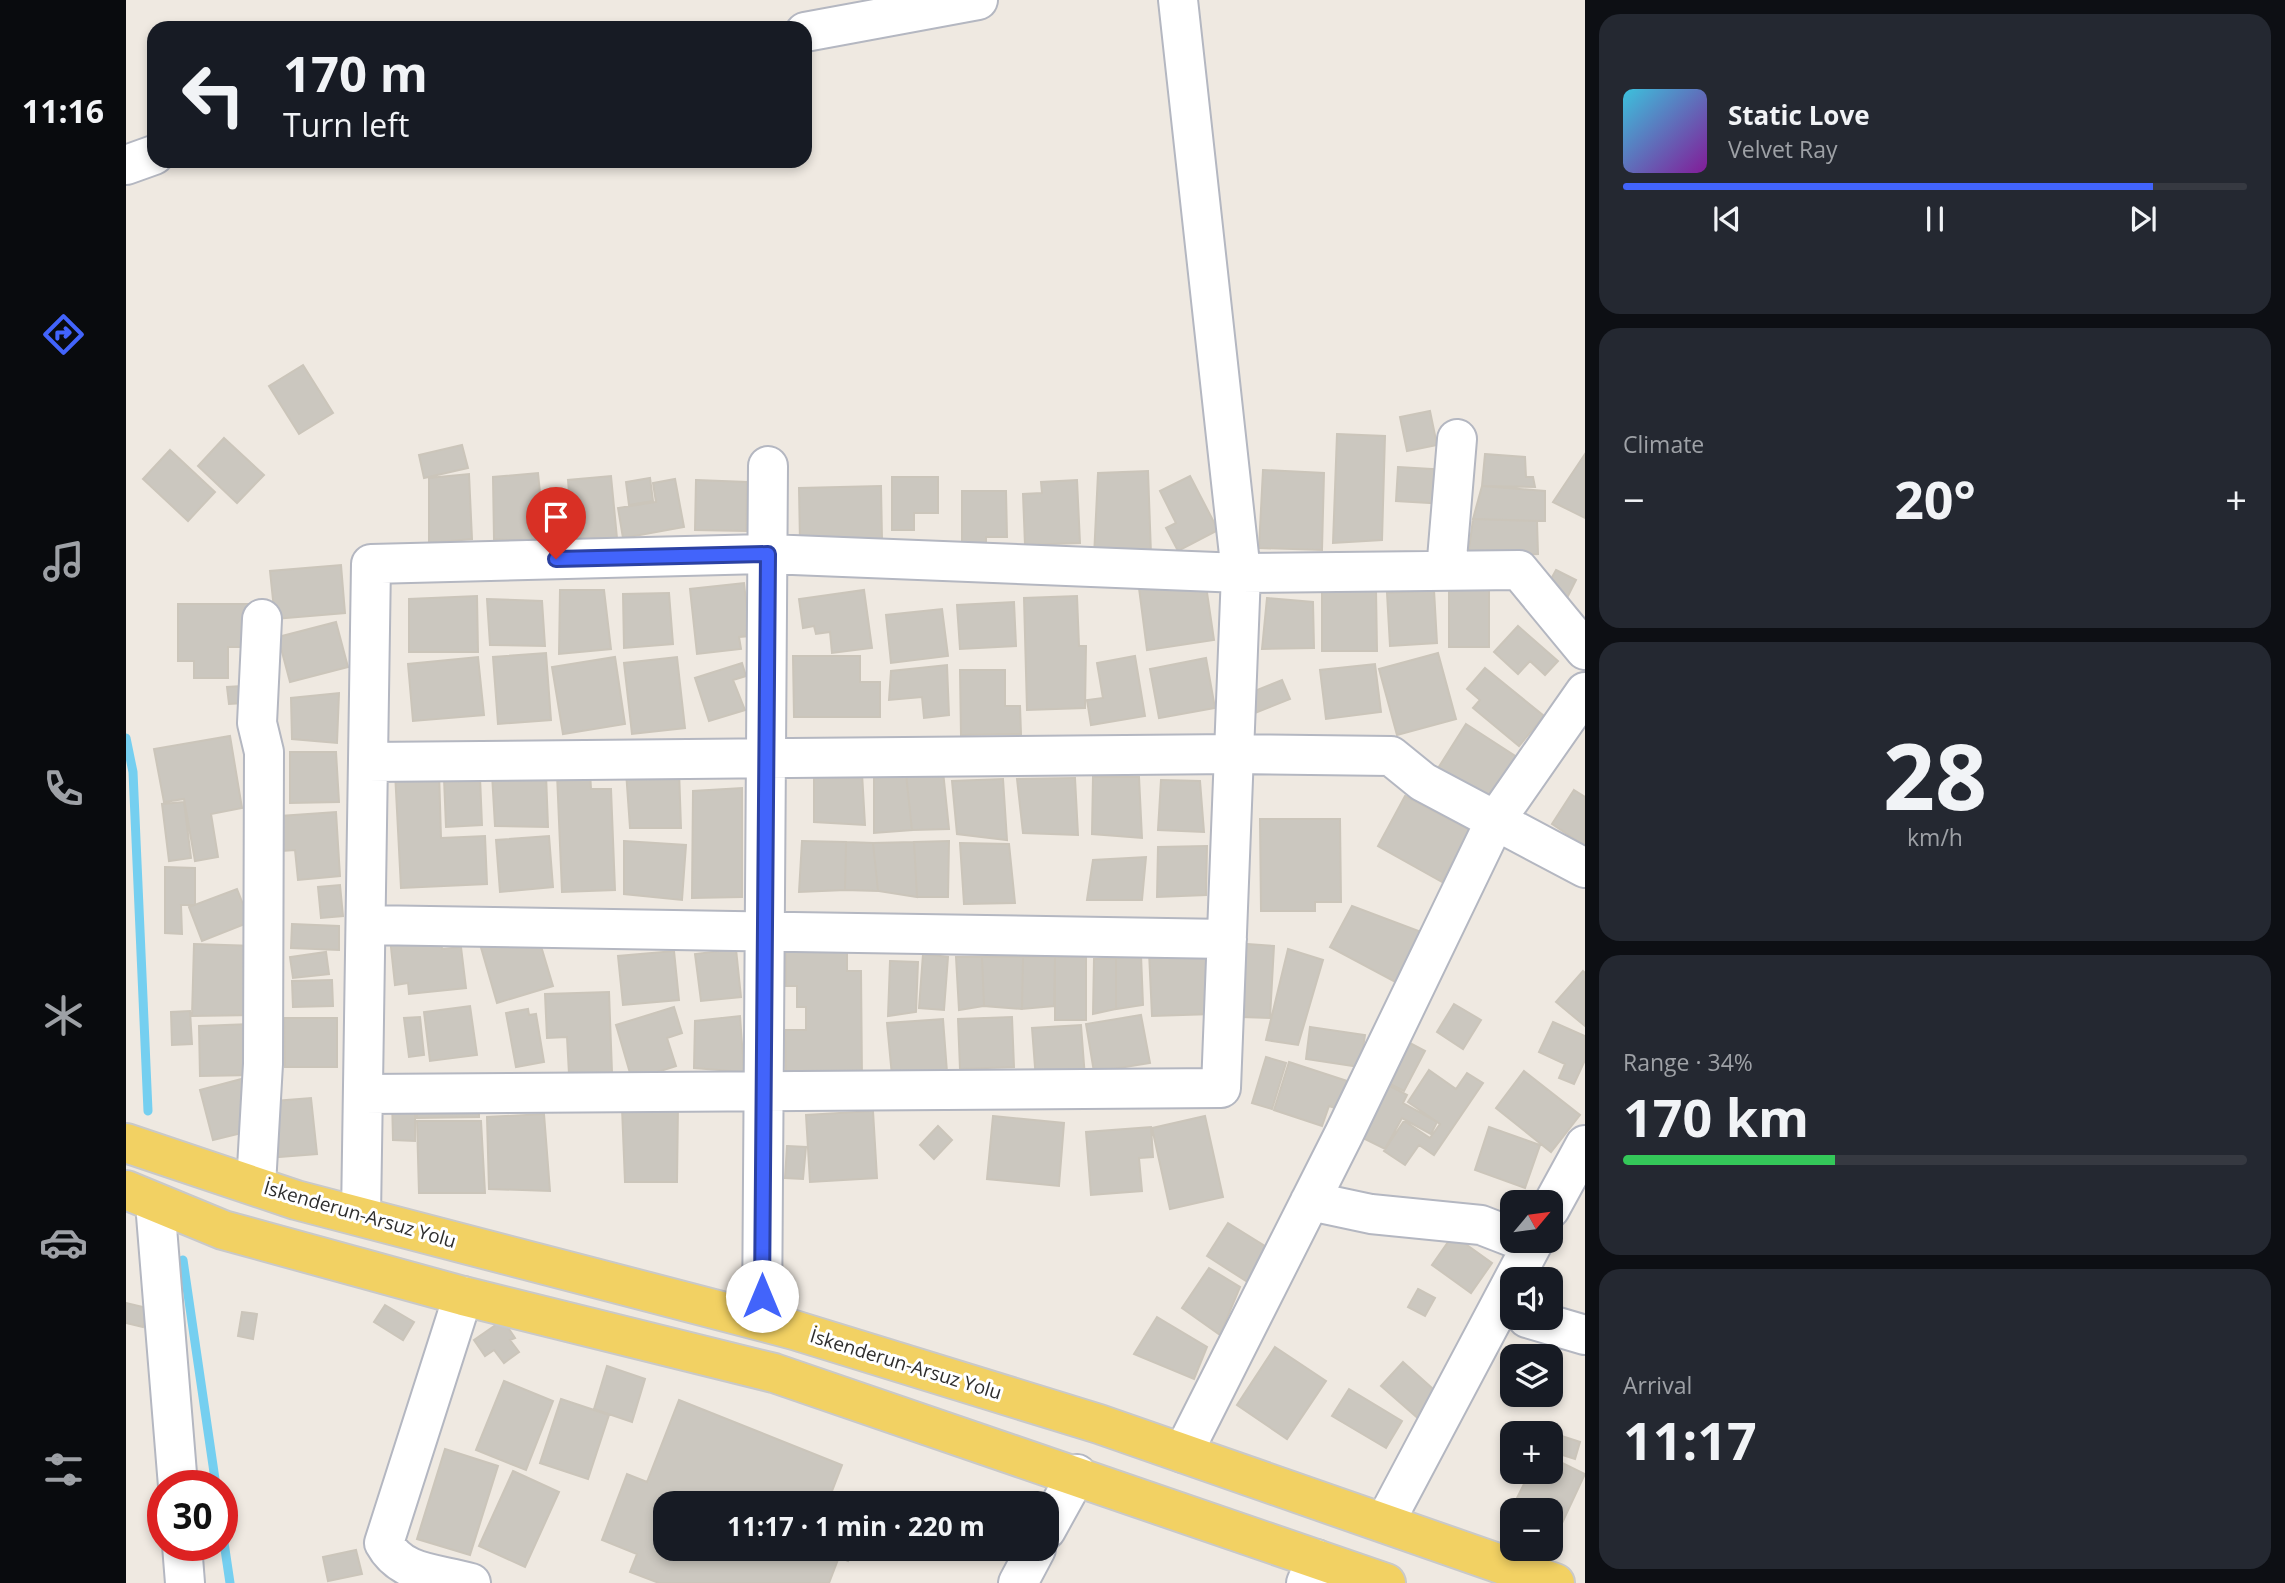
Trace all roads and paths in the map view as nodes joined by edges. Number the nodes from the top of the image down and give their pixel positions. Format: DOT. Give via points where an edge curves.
graph roads {
  1 [pos="978,0"];
  2 [pos="1178,0"];
  3 [pos="812,31"];
  4 [pos="147,158"];
  5 [pos="126,165"];
  6 [pos="1457,439"];
  7 [pos="768,466"];
  8 [pos="768,554"];
  9 [pos="1446,571"];
  10 [pos="1241,573"];
  11 [pos="262,619"];
  12 [pos="1585,650"];
  13 [pos="1585,692"];
  14 [pos="1234,754"];
  15 [pos="766,758"];
  16 [pos="368,762"];
  17 [pos="1495,821"];
  18 [pos="1585,868"];
  19 [pos="366,925"];
  20 [pos="765,932"];
  21 [pos="1227,939"];
  22 [pos="764,1091"];
  23 [pos="364,1094"];
  24 [pos="126,1143"];
  25 [pos="1585,1145"];
  26 [pos="256,1185"];
  27 [pos="1560,1190"];
  28 [pos="141,1197"];
  29 [pos="1310,1201"];
  30 [pos="361,1216"];
  31 [pos="1500,1232"];
  32 [pos="463,1296"];
  33 [pos="762,1321"];
  34 [pos="1563,1328"];
  35 [pos="1501,1330"];
  36 [pos="1585,1335"];
  37 [pos="1183,1453"];
  38 [pos="176,1470"];
  39 [pos="1077,1475"];
  40 [pos="1059,1507"];
  41 [pos="1385,1522"];
  42 [pos="183,1561"];
  43 [pos="1030,1561"];
  44 [pos="1311,1571"];
  45 [pos="185,1583"];
  46 [pos="471,1583"];
  47 [pos="1018,1583"];
  48 [pos="1386,1583"];
  49 [pos="1555,1583"];
  1 -- 3 [label="street"];
  2 -- 10 [label="street"];
  4 -- 5 [label="street"];
  6 -- 9 [label="street"];
  7 -- 8 [label="street"];
  8 -- 10 [label="street"];
  8 -- 15 [label="street"];
  8 -- 16 [label="street" via="371,564"];
  9 -- 10 [label="street"];
  9 -- 12 [label="street" via="1519,570"];
  10 -- 14 [label="street"];
  11 -- 26 [label="street" via="257,723 264,751 263,1064"];
  13 -- 17 [label="street"];
  14 -- 15 [label="street"];
  14 -- 17 [label="street" via="1391,756 1423,782"];
  14 -- 21 [label="street"];
  15 -- 16 [label="street"];
  15 -- 20 [label="street"];
  16 -- 19 [label="street"];
  17 -- 18 [label="street"];
  17 -- 29 [label="street"];
  19 -- 20 [label="street"];
  19 -- 23 [label="street"];
  20 -- 21 [label="street"];
  20 -- 22 [label="street"];
  21 -- 22 [label="street" via="1221,1088"];
  22 -- 23 [label="street"];
  22 -- 33 [label="street"];
  23 -- 30 [label="street"];
  24 -- 26 [label="main road, İskenderun-Arsuz Yolu"];
  25 -- 27 [label="street"];
  26 -- 30 [label="main road, İskenderun-Arsuz Yolu"];
  28 -- 32 [label="main road" via="223,1230"];
  28 -- 38 [label="street"];
  29 -- 31 [label="street" via="1371,1214 1481,1225"];
  29 -- 37 [label="street"];
  30 -- 33 [label="main road, İskenderun-Arsuz Yolu"];
  32 -- 39 [label="main road" via="774,1373"];
  32 -- 46 [label="street" via="384,1543 392,1558 425,1574"];
  33 -- 37 [label="main road, İskenderun-Arsuz Yolu"];
  34 -- 36 [label="street"];
  35 -- 41 [label="street"];
  37 -- 41 [label="main road, İskenderun-Arsuz Yolu"];
  39 -- 40 [label="street"];
  39 -- 44 [label="main road"];
  41 -- 49 [label="main road, İskenderun-Arsuz Yolu"];
  42 -- 45 [label="street"];
  43 -- 47 [label="street"];
  44 -- 48 [label="main road"];
}
